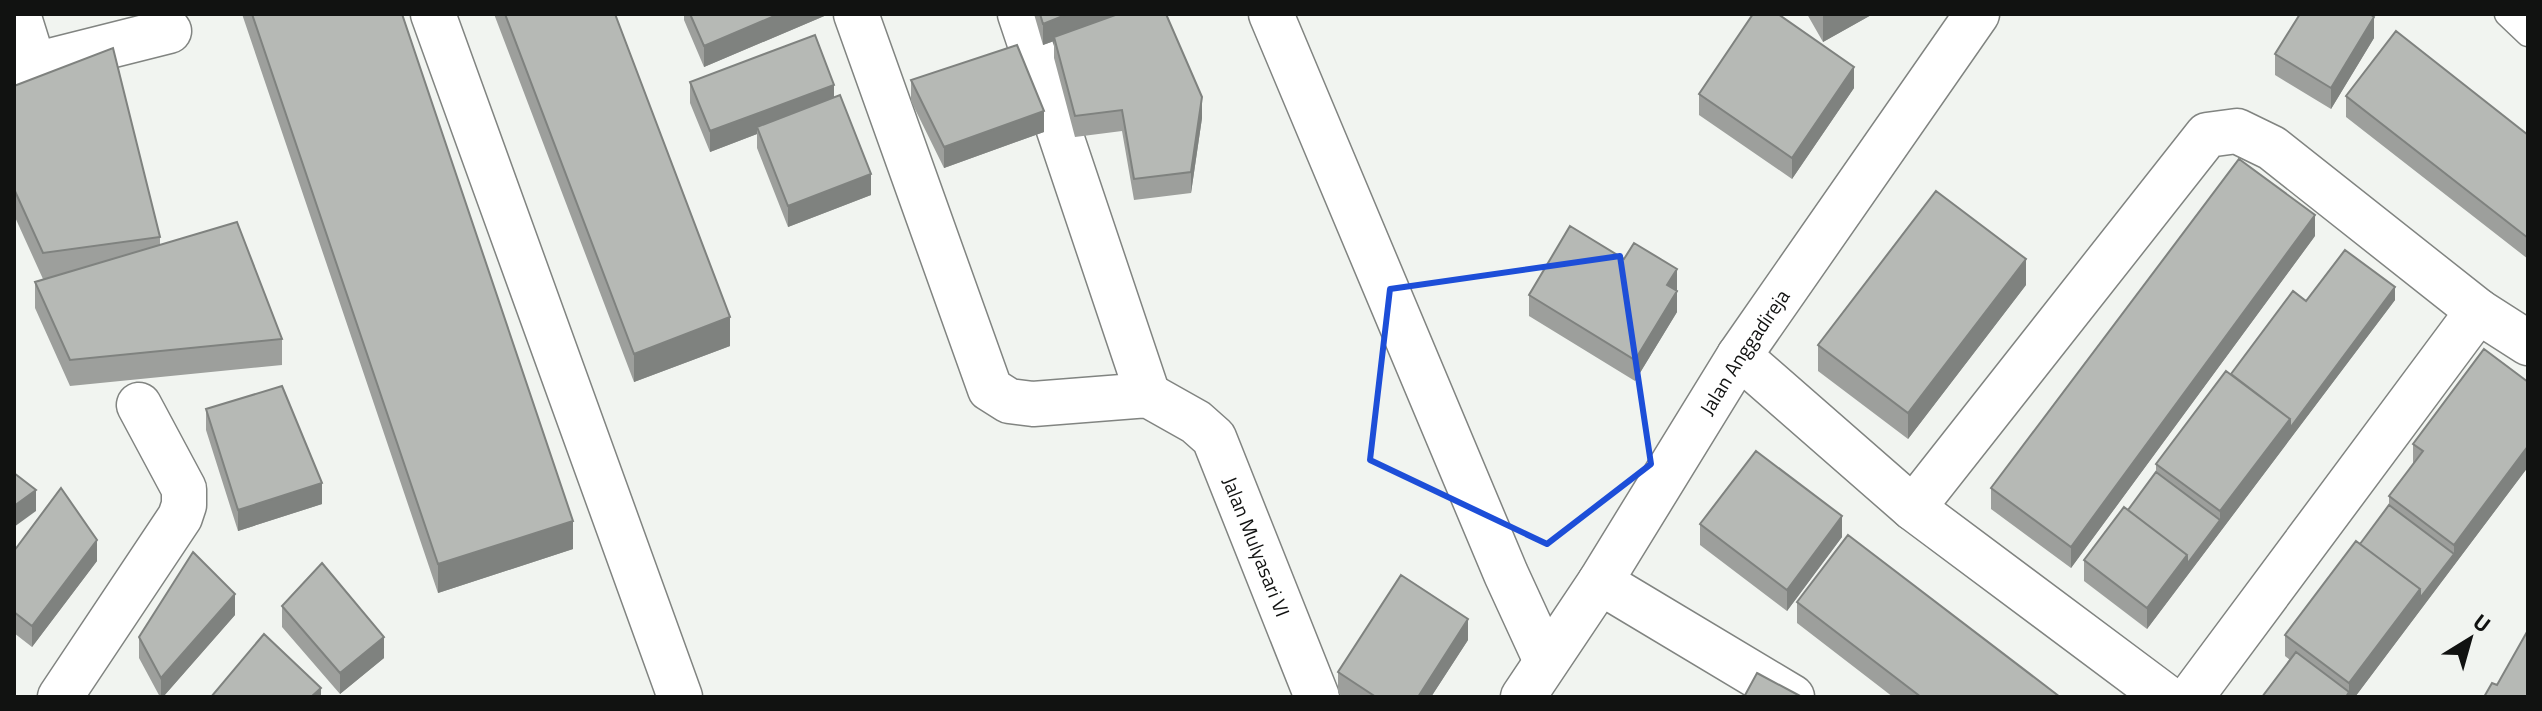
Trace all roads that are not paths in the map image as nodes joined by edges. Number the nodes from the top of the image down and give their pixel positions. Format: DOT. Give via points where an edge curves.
graph roads {
  1 [pos="18,14"];
  2 [pos="433,14"];
  3 [pos="856,14"];
  4 [pos="1020,14"];
  5 [pos="1271,14"];
  6 [pos="1977,14"];
  7 [pos="2507,14"];
  8 [pos="169,31"];
  9 [pos="2528,34"];
  10 [pos="24,67"];
  11 [pos="2478,311"];
  12 [pos="2528,343"];
  13 [pos="1739,356"];
  14 [pos="1163,404"];
  15 [pos="139,405"];
  16 [pos="1913,508"];
  17 [pos="1600,582"];
  18 [pos="1546,661"];
  19 [pos="60,697"];
  20 [pos="680,697"];
  21 [pos="1317,697"];
  22 [pos="1523,697"];
  23 [pos="1792,697"];
  24 [pos="2166,697"];
  25 [pos="2191,697"];
  1 -- 10 [label="street"];
  2 -- 20 [label="street"];
  3 -- 14 [label="street" via="990,389 1009,401 1033,404"];
  4 -- 14 [label="street"];
  5 -- 18 [label="street"];
  6 -- 13 [label="street, Jalan Anggadireja"];
  7 -- 9 [label="lane"];
  8 -- 10 [label="street"];
  11 -- 12 [label="street"];
  11 -- 16 [label="street" via="2272,148 2237,131 2207,135"];
  11 -- 25 [label="street"];
  13 -- 16 [label="street"];
  13 -- 17 [label="street, Jalan Anggadireja"];
  14 -- 21 [label="street, Jalan Mulyasari VI" via="1214,438"];
  15 -- 19 [label="street" via="184,489 184,505"];
  16 -- 24 [label="street"];
  17 -- 18 [label="street, Jalan Anggadireja"];
  17 -- 23 [label="street"];
  18 -- 22 [label="street, Jalan Anggadireja"];
}
